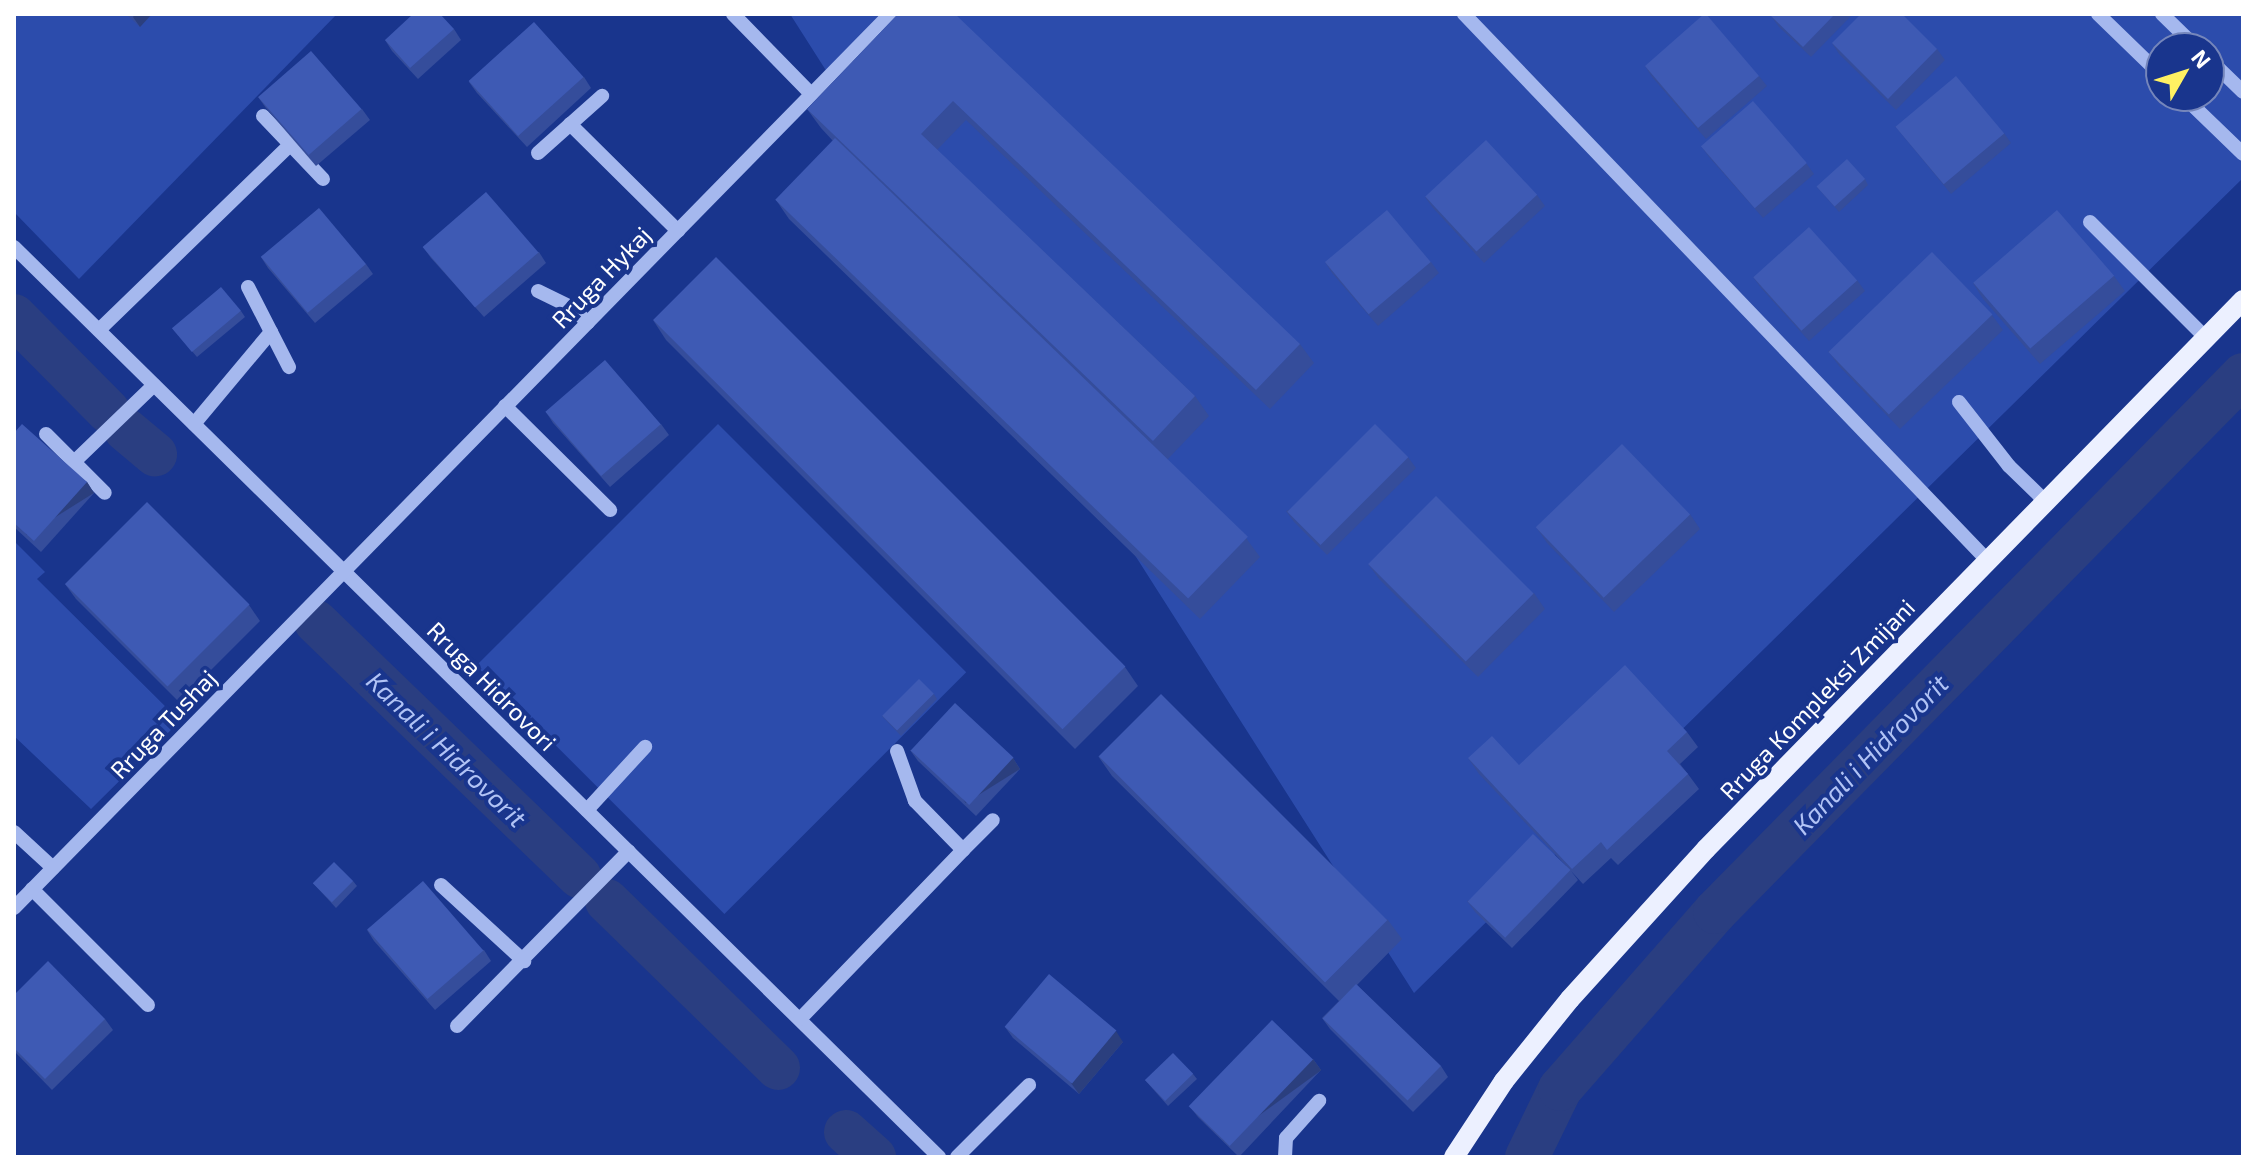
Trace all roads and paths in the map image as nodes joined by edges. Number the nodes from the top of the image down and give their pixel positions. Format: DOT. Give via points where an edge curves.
graph roads {
  1 [pos="733,14"];
  2 [pos="890,14"];
  3 [pos="1464,14"];
  4 [pos="2098,14"];
  5 [pos="2162,14"];
  6 [pos="2181,32"];
  7 [pos="2145,60"];
  8 [pos="2225,75"];
  9 [pos="2243,92"];
  10 [pos="811,94"];
  11 [pos="602,96"];
  12 [pos="2200,112"];
  13 [pos="263,116"];
  14 [pos="570,124"];
  15 [pos="290,145"];
  16 [pos="538,153"];
  17 [pos="2243,154"];
  18 [pos="323,179"];
  19 [pos="2090,222"];
  20 [pos="678,231"];
  21 [pos="14,247"];
  22 [pos="248,287"];
  23 [pos="538,291"];
  24 [pos="2243,300"];
  25 [pos="588,323"];
  26 [pos="99,330"];
  27 [pos="271,332"];
  28 [pos="2206,338"];
  29 [pos="289,367"];
  30 [pos="154,385"];
  31 [pos="1959,402"];
  32 [pos="505,406"];
  33 [pos="194,424"];
  34 [pos="46,434"];
  35 [pos="74,462"];
  36 [pos="105,493"];
  37 [pos="2046,502"];
  38 [pos="610,510"];
  39 [pos="1988,561"];
  40 [pos="344,571"];
  41 [pos="645,747"];
  42 [pos="897,751"];
  43 [pos="587,810"];
  44 [pos="993,820"];
  45 [pos="14,832"];
  46 [pos="963,850"];
  47 [pos="629,851"];
  48 [pos="53,868"];
  49 [pos="441,885"];
  50 [pos="32,889"];
  51 [pos="14,908"];
  52 [pos="524,961"];
  53 [pos="148,1005"];
  54 [pos="800,1019"];
  55 [pos="457,1026"];
  56 [pos="1029,1085"];
  57 [pos="1319,1101"];
  58 [pos="939,1157"];
  59 [pos="957,1157"];
  60 [pos="1285,1157"];
  61 [pos="1454,1157"];
  1 -- 10 [label="street"];
  2 -- 10 [label="street, Rruga Hykaj"];
  3 -- 39 [label="street"];
  4 -- 7 [label="street"];
  5 -- 6 [label="street"];
  8 -- 9 [label="street"];
  10 -- 20 [label="street, Rruga Hykaj"];
  11 -- 14 [label="street"];
  12 -- 17 [label="street"];
  13 -- 15 [label="street"];
  14 -- 16 [label="street"];
  14 -- 20 [label="street"];
  15 -- 18 [label="street"];
  15 -- 26 [label="street"];
  19 -- 28 [label="street"];
  20 -- 25 [label="street, Rruga Hykaj"];
  21 -- 26 [label="street, Rruga Hidrovori"];
  22 -- 27 [label="street"];
  23 -- 25 [label="street" via="571,307"];
  24 -- 28 [label="main road, Rruga Kompleksi Zmijani"];
  25 -- 32 [label="street, Rruga Hykaj"];
  26 -- 30 [label="street, Rruga Hidrovori"];
  27 -- 29 [label="street"];
  27 -- 33 [label="street"];
  28 -- 37 [label="main road, Rruga Kompleksi Zmijani"];
  30 -- 33 [label="street, Rruga Hidrovori"];
  30 -- 35 [label="street"];
  31 -- 37 [label="street" via="2009,466"];
  32 -- 38 [label="street"];
  32 -- 40 [label="street, Rruga Hykaj"];
  33 -- 40 [label="street, Rruga Hidrovori"];
  34 -- 35 [label="street"];
  35 -- 36 [label="street"];
  37 -- 39 [label="main road, Rruga Kompleksi Zmijani"];
  39 -- 61 [label="main road, Rruga Kompleksi Zmijani" via="1706,849 1570,999 1504,1081"];
  40 -- 43 [label="street, Rruga Hidrovori"];
  40 -- 48 [label="street, Rruga Tushaj"];
  41 -- 43 [label="street"];
  42 -- 46 [label="street" via="915,801"];
  43 -- 47 [label="street, Rruga Hidrovori"];
  44 -- 46 [label="street"];
  45 -- 48 [label="street"];
  46 -- 54 [label="street"];
  47 -- 52 [label="street"];
  47 -- 54 [label="street, Rruga Hidrovori"];
  48 -- 50 [label="street, Rruga Tushaj"];
  49 -- 52 [label="street"];
  50 -- 51 [label="street, Rruga Tushaj"];
  50 -- 53 [label="street"];
  52 -- 55 [label="street"];
  54 -- 58 [label="street, Rruga Hidrovori"];
  56 -- 59 [label="street"];
  57 -- 60 [label="street" via="1286,1138"];
}
